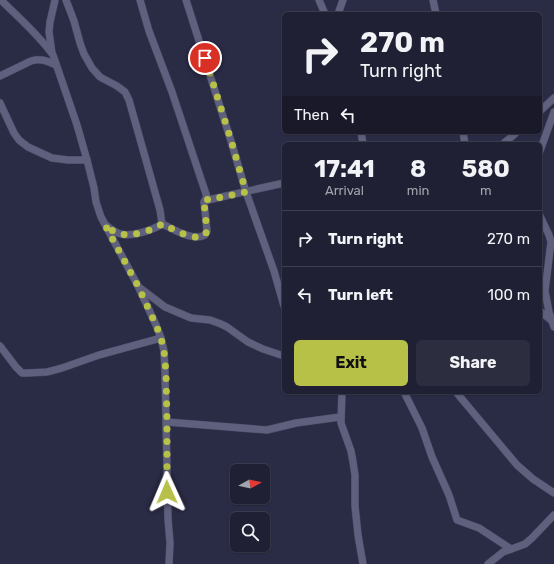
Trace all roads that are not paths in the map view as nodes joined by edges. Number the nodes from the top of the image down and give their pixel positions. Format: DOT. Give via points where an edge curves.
graph roads {
  1 [pos="1,0"];
  2 [pos="55,0"];
  3 [pos="66,0"];
  4 [pos="140,0"];
  5 [pos="186,0"];
  6 [pos="319,0"];
  7 [pos="343,0"];
  8 [pos="433,0"];
  9 [pos="324,12"];
  10 [pos="339,12"];
  11 [pos="436,12"];
  12 [pos="52,55"];
  13 [pos="56,64"];
  14 [pos="0,76"];
  15 [pos="554,98"];
  16 [pos="0,103"];
  17 [pos="542,109"];
  18 [pos="554,112"];
  19 [pos="515,134"];
  20 [pos="505,142"];
  21 [pos="542,145"];
  22 [pos="88,160"];
  23 [pos="282,183"];
  24 [pos="246,192"];
  25 [pos="208,200"];
  26 [pos="542,220"];
  27 [pos="162,224"];
  28 [pos="105,225"];
  29 [pos="138,286"];
  30 [pos="282,299"];
  31 [pos="542,313"];
  32 [pos="553,324"];
  33 [pos="161,338"];
  34 [pos="0,346"];
  35 [pos="282,355"];
  36 [pos="342,394"];
  37 [pos="405,394"];
  38 [pos="458,394"];
  39 [pos="340,417"];
  40 [pos="167,422"];
  41 [pos="554,492"];
  42 [pos="554,515"];
  43 [pos="511,549"];
  44 [pos="169,564"];
  45 [pos="363,564"];
  46 [pos="488,564"];
  1 -- 12 [label="street" via="28,26"];
  2 -- 12 [label="street" via="49,32"];
  3 -- 27 [label="street" via="84,54 92,68 100,77 117,86 127,96"];
  4 -- 25 [label="street"];
  5 -- 24 [label="street"];
  6 -- 9 [label="street"];
  7 -- 10 [label="street"];
  8 -- 11 [label="street"];
  12 -- 13 [label="street"];
  13 -- 14 [label="street" via="37,59"];
  13 -- 22 [label="street"];
  15 -- 17 [label="street"];
  16 -- 22 [label="street" via="14,133 28,146 52,158"];
  18 -- 21 [label="street"];
  19 -- 20 [label="street"];
  22 -- 28 [label="street" via="96,202"];
  23 -- 24 [label="street"];
  24 -- 25 [label="street"];
  24 -- 30 [label="street"];
  25 -- 27 [label="street" via="206,198 204,202 207,231 201,238 188,236"];
  26 -- 32 [label="street" via="551,242 546,291"];
  27 -- 28 [label="street" via="128,235 116,232"];
  28 -- 29 [label="street"];
  29 -- 33 [label="street"];
  29 -- 35 [label="street" via="165,308 191,318 221,324 248,342"];
  31 -- 32 [label="street"];
  33 -- 34 [label="street" via="47,372 28,373 16,367"];
  33 -- 40 [label="street" via="166,372"];
  36 -- 39 [label="street"];
  37 -- 43 [label="street" via="422,428 457,520 479,528"];
  38 -- 41 [label="street" via="517,465"];
  39 -- 40 [label="street" via="266,430"];
  39 -- 45 [label="street" via="353,462 355,506"];
  40 -- 44 [label="street"];
  42 -- 43 [label="street" via="532,538"];
  43 -- 46 [label="street"];
}
